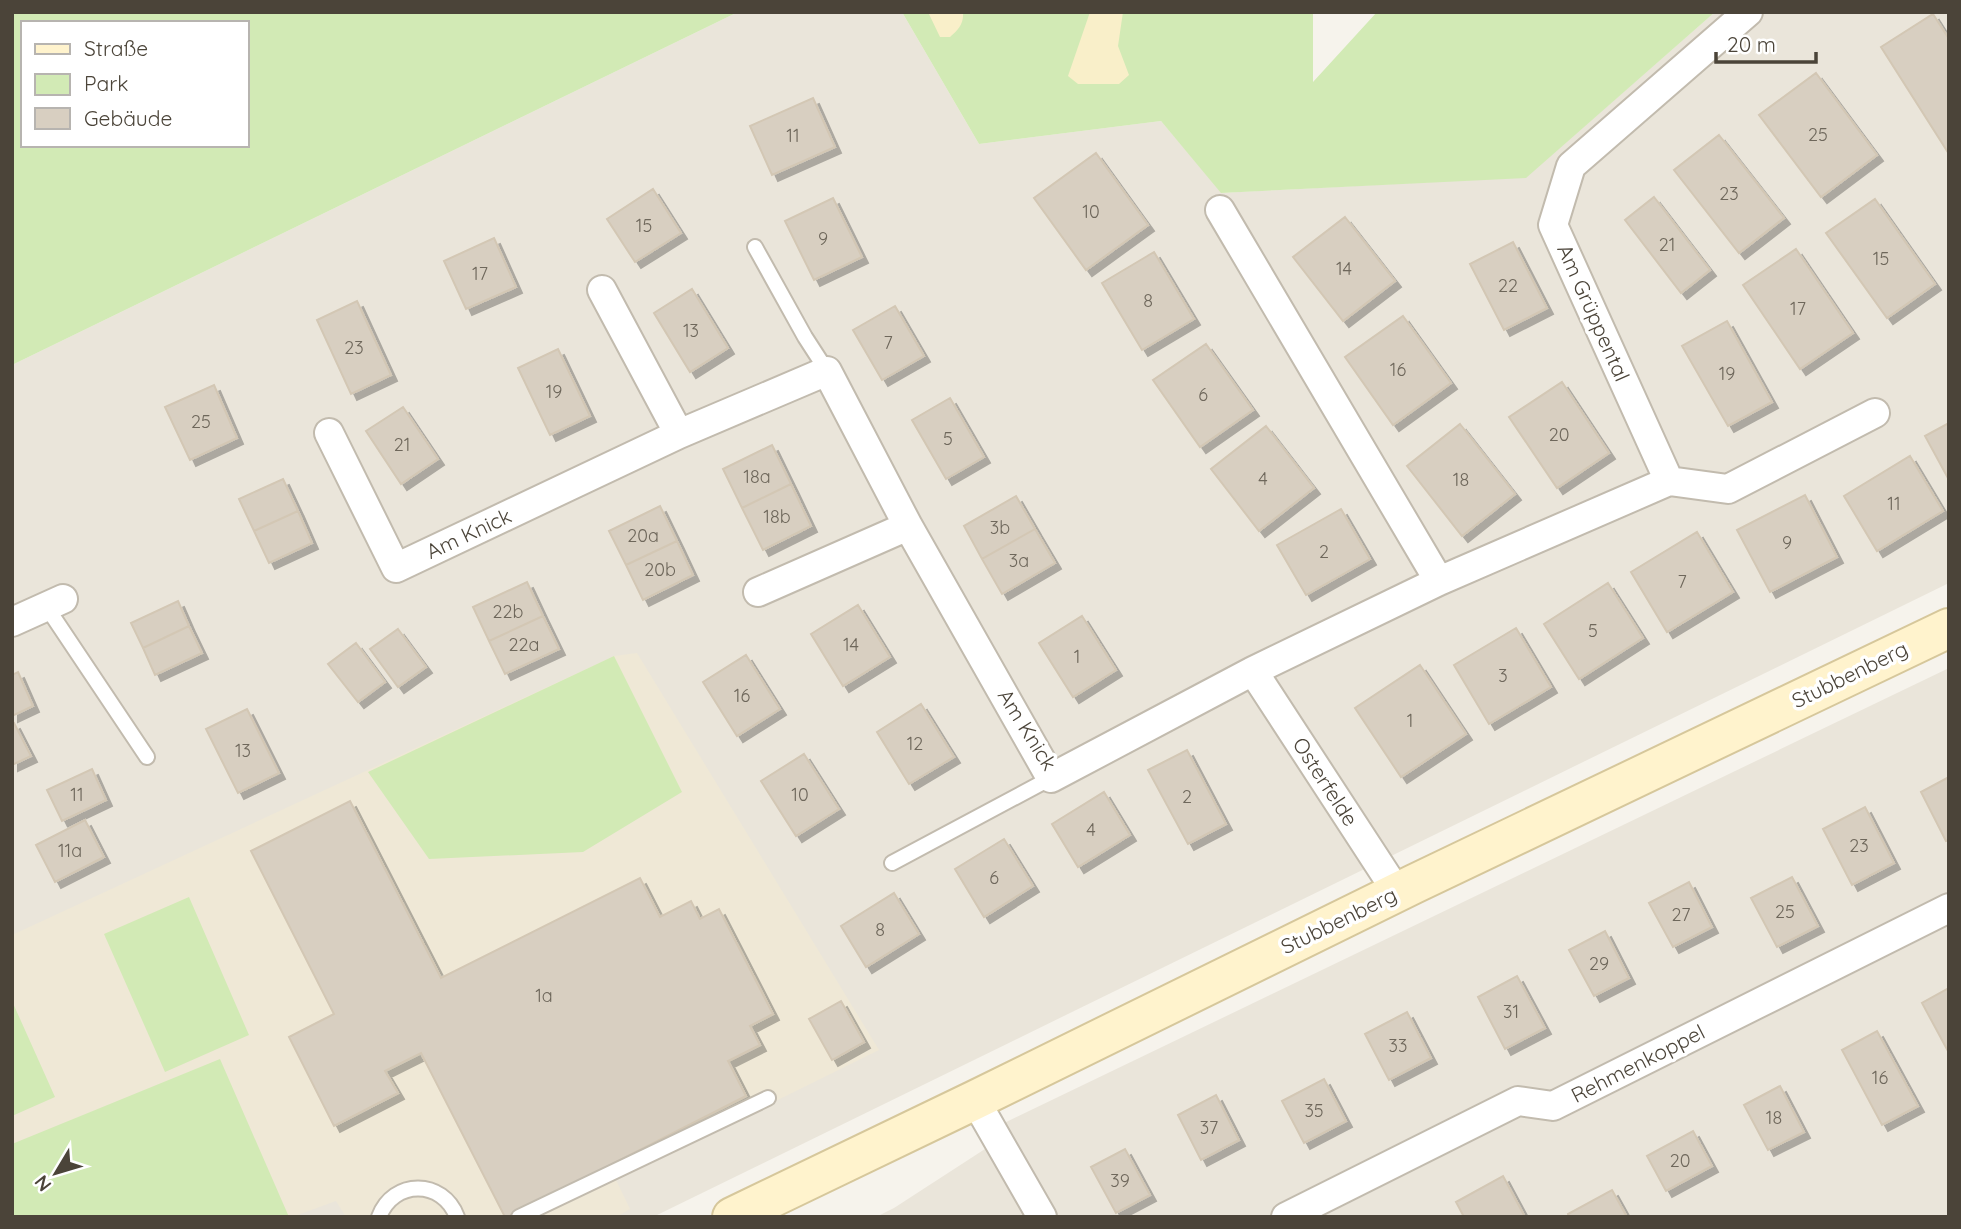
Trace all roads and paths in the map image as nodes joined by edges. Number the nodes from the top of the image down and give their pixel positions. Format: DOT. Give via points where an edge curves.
graph roads {
  1 [pos="1748,12"];
  2 [pos="1220,210"];
  3 [pos="755,247"];
  4 [pos="602,290"];
  5 [pos="827,371"];
  6 [pos="1875,412"];
  7 [pos="329,433"];
  8 [pos="679,434"];
  9 [pos="1669,481"];
  10 [pos="908,526"];
  11 [pos="1440,581"];
  12 [pos="758,592"];
  13 [pos="55,602"];
  14 [pos="12,622"];
  15 [pos="1949,628"];
  16 [pos="1253,671"];
  17 [pos="147,757"];
  18 [pos="1051,778"];
  19 [pos="892,863"];
  20 [pos="1397,892"];
  21 [pos="1949,908"];
  22 [pos="768,1097"];
  23 [pos="975,1100"];
  24 [pos="379,1217"];
  25 [pos="457,1217"];
  26 [pos="519,1217"];
  27 [pos="732,1217"];
  28 [pos="1042,1217"];
  29 [pos="1286,1217"];
  1 -- 9 [label="street, Am Grüppental" via="1571,166 1553,225"];
  2 -- 11 [label="street"];
  3 -- 5 [label="lane"];
  4 -- 8 [label="street"];
  5 -- 8 [label="street, Am Knick"];
  5 -- 10 [label="street, Am Knick"];
  6 -- 9 [label="street" via="1728,489"];
  7 -- 8 [label="street, Am Knick" via="396,568"];
  9 -- 11 [label="street"];
  10 -- 12 [label="street"];
  10 -- 18 [label="street, Am Knick"];
  11 -- 16 [label="street"];
  13 -- 14 [label="street"];
  13 -- 17 [label="lane"];
  15 -- 20 [label="main road, Stubbenberg"];
  16 -- 18 [label="street, Am Knick"];
  16 -- 20 [label="street, Osterfelde"];
  18 -- 19 [label="lane"];
  20 -- 23 [label="main road, Stubbenberg"];
  21 -- 29 [label="street, Rehmenkoppel" via="1553,1106 1518,1101"];
  22 -- 26 [label="lane"];
  23 -- 27 [label="main road, Stubbenberg"];
  23 -- 28 [label="street"];
  24 -- 25 [label="lane" via="396,1194 416,1188 443,1196"];
}
